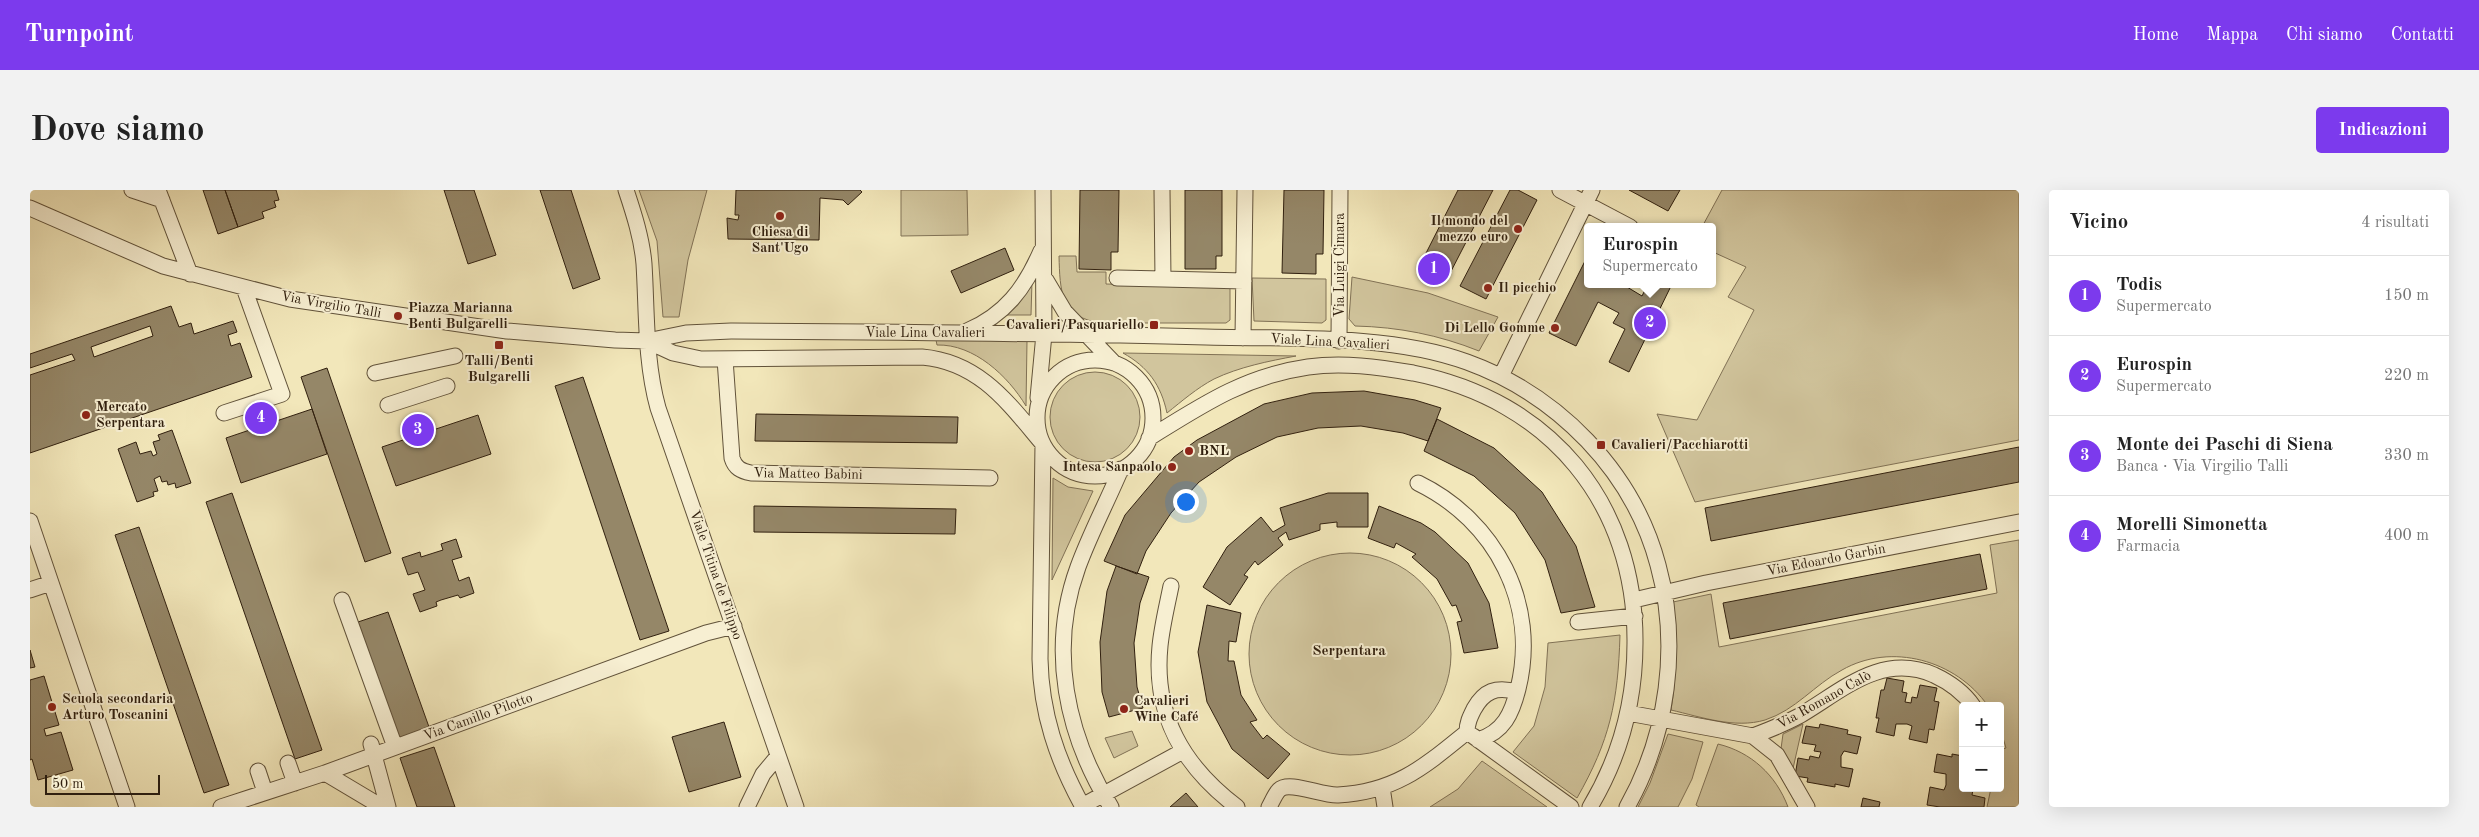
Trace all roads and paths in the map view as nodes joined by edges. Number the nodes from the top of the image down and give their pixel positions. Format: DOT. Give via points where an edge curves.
graph roads {
  1 [pos="132,190"];
  2 [pos="626,190"];
  3 [pos="1043,190"];
  4 [pos="1162,190"];
  5 [pos="1245,190"];
  6 [pos="1340,190"];
  7 [pos="1560,190"];
  8 [pos="160,195"];
  9 [pos="1589,196"];
  10 [pos="30,208"];
  11 [pos="1625,223"];
  12 [pos="1043,248"];
  13 [pos="190,274"];
  14 [pos="1044,275"];
  15 [pos="1117,278"];
  16 [pos="1163,279"];
  17 [pos="1244,281"];
  18 [pos="244,288"];
  19 [pos="962,333"];
  20 [pos="1044,334"];
  21 [pos="1086,334"];
  22 [pos="1243,338"];
  23 [pos="1339,341"];
  24 [pos="647,342"];
  25 [pos="455,356"];
  26 [pos="724,359"];
  27 [pos="1114,363"];
  28 [pos="375,373"];
  29 [pos="1501,376"];
  30 [pos="447,386"];
  31 [pos="388,405"];
  32 [pos="1552,409"];
  33 [pos="224,413"];
  34 [pos="1037,416"];
  35 [pos="1532,423"];
  36 [pos="1149,438"];
  37 [pos="1043,444"];
  38 [pos="1120,469"];
  39 [pos="990,478"];
  40 [pos="1418,483"];
  41 [pos="30,521"];
  42 [pos="2019,522"];
  43 [pos="51,583"];
  44 [pos="1171,586"];
  45 [pos="30,590"];
  46 [pos="1664,593"];
  47 [pos="342,600"];
  48 [pos="1634,600"];
  49 [pos="1635,616"];
  50 [pos="1578,622"];
  51 [pos="734,626"];
  52 [pos="1517,692"];
  53 [pos="1969,702"];
  54 [pos="1628,713"];
  55 [pos="1660,719"];
  56 [pos="1473,736"];
  57 [pos="1753,736"];
  58 [pos="394,748"];
  59 [pos="373,749"];
  60 [pos="1182,751"];
  61 [pos="778,756"];
  62 [pos="288,763"];
  63 [pos="258,771"];
  64 [pos="325,773"];
  65 [pos="295,783"];
  66 [pos="1382,787"];
  67 [pos="265,792"];
  68 [pos="1108,801"];
  69 [pos="1083,806"];
  70 [pos="127,807"];
  71 [pos="221,807"];
  72 [pos="382,807"];
  73 [pos="388,807"];
  74 [pos="747,807"];
  75 [pos="796,807"];
  76 [pos="1237,807"];
  77 [pos="1269,807"];
  78 [pos="1385,807"];
  79 [pos="1572,807"];
  80 [pos="1590,807"];
  81 [pos="1627,807"];
  82 [pos="1808,807"];
  1 -- 8 [label="street"];
  2 -- 24 [label="street, Viale Titina de Filippo" via="642,250"];
  3 -- 12 [label="street"];
  4 -- 16 [label="street"];
  5 -- 17 [label="street"];
  6 -- 23 [label="street, Via Luigi Cimara"];
  7 -- 9 [label="street"];
  8 -- 13 [label="street"];
  9 -- 11 [label="street"];
  9 -- 29 [label="street"];
  10 -- 13 [label="street, Via Virgilio Talli" via="133,254"];
  12 -- 14 [label="street"];
  12 -- 19 [label="street" via="1013,301 992,319"];
  13 -- 18 [label="street, Via Virgilio Talli"];
  14 -- 20 [label="street"];
  14 -- 21 [label="street" via="1058,303"];
  15 -- 16 [label="street"];
  16 -- 17 [label="street"];
  17 -- 22 [label="street"];
  18 -- 24 [label="street, Via Virgilio Talli" via="290,299 445,323"];
  18 -- 33 [label="street" via="282,394"];
  19 -- 20 [label="street, Viale Lina Cavalieri"];
  19 -- 24 [label="street, Viale Lina Cavalieri" via="703,332"];
  20 -- 21 [label="street, Viale Lina Cavalieri"];
  20 -- 34 [label="street"];
  21 -- 22 [label="street, Viale Lina Cavalieri"];
  21 -- 27 [label="street"];
  22 -- 23 [label="street, Viale Lina Cavalieri"];
  23 -- 29 [label="street, Viale Lina Cavalieri" via="1401,346 1441,354"];
  24 -- 26 [label="street, Viale Lina Cavalieri" via="684,356"];
  24 -- 51 [label="street, Viale Titina de Filippo" via="658,408"];
  25 -- 28 [label="street"];
  26 -- 37 [label="street, Viale Lina Cavalieri" via="922,357 940,360 969,370 988,383"];
  26 -- 39 [label="street, Via Matteo Babini" via="732,458 742,471"];
  27 -- 34 [label="street" via="1082,361 1062,370 1041,395"];
  27 -- 36 [label="street" via="1134,375 1148,394 1153,416"];
  29 -- 32 [label="street, Viale Lina Cavalieri"];
  30 -- 31 [label="street"];
  32 -- 35 [label="street"];
  32 -- 46 [label="street, Viale Lina Cavalieri" via="1599,453 1624,488 1652,545"];
  34 -- 37 [label="street"];
  35 -- 36 [label="street, Viale Lina Cavalieri" via="1487,396 1442,380 1384,368 1332,365 1282,372 1238,385"];
  35 -- 48 [label="street, Viale Lina Cavalieri" via="1564,451 1591,485 1618,538"];
  36 -- 38 [label="street" via="1138,457"];
  37 -- 38 [label="street" via="1058,462 1077,472 1099,475"];
  37 -- 69 [label="street" via="1042,695 1054,744"];
  38 -- 68 [label="street" via="1071,587 1063,648 1066,692 1072,719 1085,758"];
  40 -- 52 [label="street" via="1441,496 1468,518 1490,541 1504,564 1518,597 1523,627 1523,661"];
  41 -- 43 [label="street"];
  42 -- 46 [label="street, Via Edoardo Garbin"];
  43 -- 45 [label="street"];
  43 -- 70 [label="street"];
  44 -- 60 [label="street" via="1160,646 1160,684 1163,707"];
  46 -- 48 [label="street, Via Edoardo Garbin"];
  46 -- 55 [label="street, Viale Lina Cavalieri" via="1669,636 1668,672"];
  47 -- 58 [label="street"];
  48 -- 49 [label="street, Viale Lina Cavalieri"];
  49 -- 50 [label="street"];
  49 -- 54 [label="street, Viale Lina Cavalieri" via="1635,666"];
  51 -- 58 [label="street, Via Camillo Pilotto"];
  51 -- 61 [label="street, Viale Titina de Filippo"];
  52 -- 56 [label="street" via="1501,728 1492,735"];
  52 -- 56 [label="street" via="1487,692 1481,697 1470,716"];
  53 -- 57 [label="street, Via Romano Calò" via="1946,681 1929,673 1887,668 1864,675 1790,721"];
  54 -- 55 [label="street, Via Romano Calò"];
  54 -- 80 [label="street, Viale Lina Cavalieri" via="1609,772"];
  55 -- 57 [label="street, Via Romano Calò"];
  55 -- 81 [label="street, Viale Lina Cavalieri" via="1650,757"];
  56 -- 66 [label="street" via="1412,775"];
  56 -- 79 [label="street"];
  57 -- 82 [label="street, Via Romano Calò" via="1777,755"];
  58 -- 59 [label="street, Via Camillo Pilotto"];
  59 -- 64 [label="street, Via Camillo Pilotto" via="353,756"];
  59 -- 73 [label="street"];
  60 -- 68 [label="street"];
  60 -- 76 [label="street" via="1208,782"];
  61 -- 74 [label="street" via="764,774"];
  61 -- 75 [label="street, Viale Titina de Filippo"];
  62 -- 65 [label="street"];
  63 -- 67 [label="street"];
  64 -- 65 [label="street, Via Camillo Pilotto"];
  64 -- 72 [label="street"];
  65 -- 67 [label="street, Via Camillo Pilotto"];
  66 -- 77 [label="street" via="1356,794 1329,796 1288,786 1279,790"];
  66 -- 78 [label="street"];
  67 -- 71 [label="street, Via Camillo Pilotto"];
  68 -- 69 [label="street"];
}
